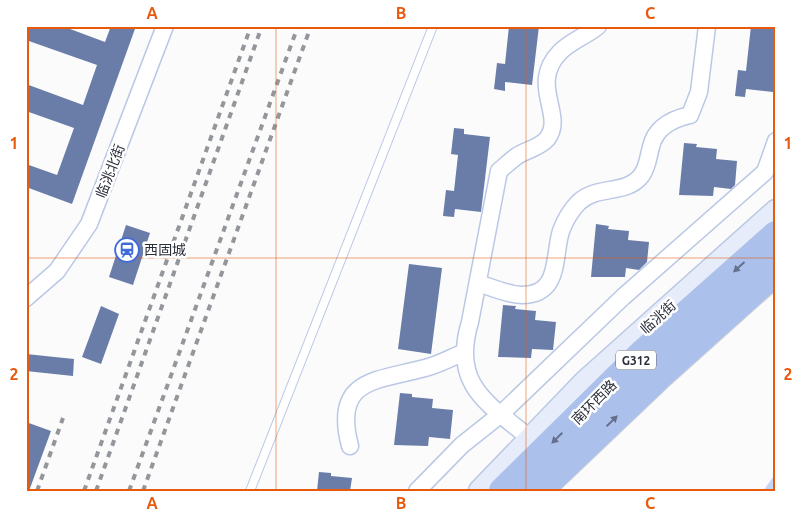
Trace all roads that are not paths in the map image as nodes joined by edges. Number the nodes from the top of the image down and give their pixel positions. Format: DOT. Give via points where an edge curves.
graph roads {
  1 [pos="165,26"];
  2 [pos="433,26"];
  3 [pos="598,26"];
  4 [pos="707,26"];
  5 [pos="776,141"];
  6 [pos="776,211"];
  7 [pos="776,235"];
  8 [pos="776,271"];
  9 [pos="478,284"];
  10 [pos="26,298"];
  11 [pos="464,352"];
  12 [pos="501,414"];
  13 [pos="531,439"];
  14 [pos="350,446"];
  15 [pos="250,491"];
  16 [pos="417,491"];
  17 [pos="480,491"];
  18 [pos="503,491"];
  19 [pos="538,491"];
  1 -- 10 [label="street, 临洮北街" via="89,224 56,271"];
  2 -- 15 [label="lane"];
  3 -- 9 [label="street" via="558,53 550,68 546,84 547,102 553,121 546,140 517,156 499,171"];
  4 -- 9 [label="street" via="699,92 690,115 666,124 657,134 651,145 647,167 634,182 626,187 597,192 581,200 568,215 549,282 536,292 520,295"];
  5 -- 12 [label="street" via="765,172 623,297"];
  6 -- 13 [label="street, 临洮街" via="586,382"];
  7 -- 18 [label="highway, 南环西路 / G312, one-way" via="642,354"];
  19 -- 8 [label="highway, 南环西路 / G312, one-way"];
  9 -- 11 [label="street"];
  11 -- 12 [label="street" via="470,380 480,397"];
  11 -- 14 [label="street" via="427,368 384,376 360,386 346,414"];
  12 -- 13 [label="street"];
  12 -- 16 [label="street" via="462,445"];
  13 -- 17 [label="street, 临洮街"];
}
